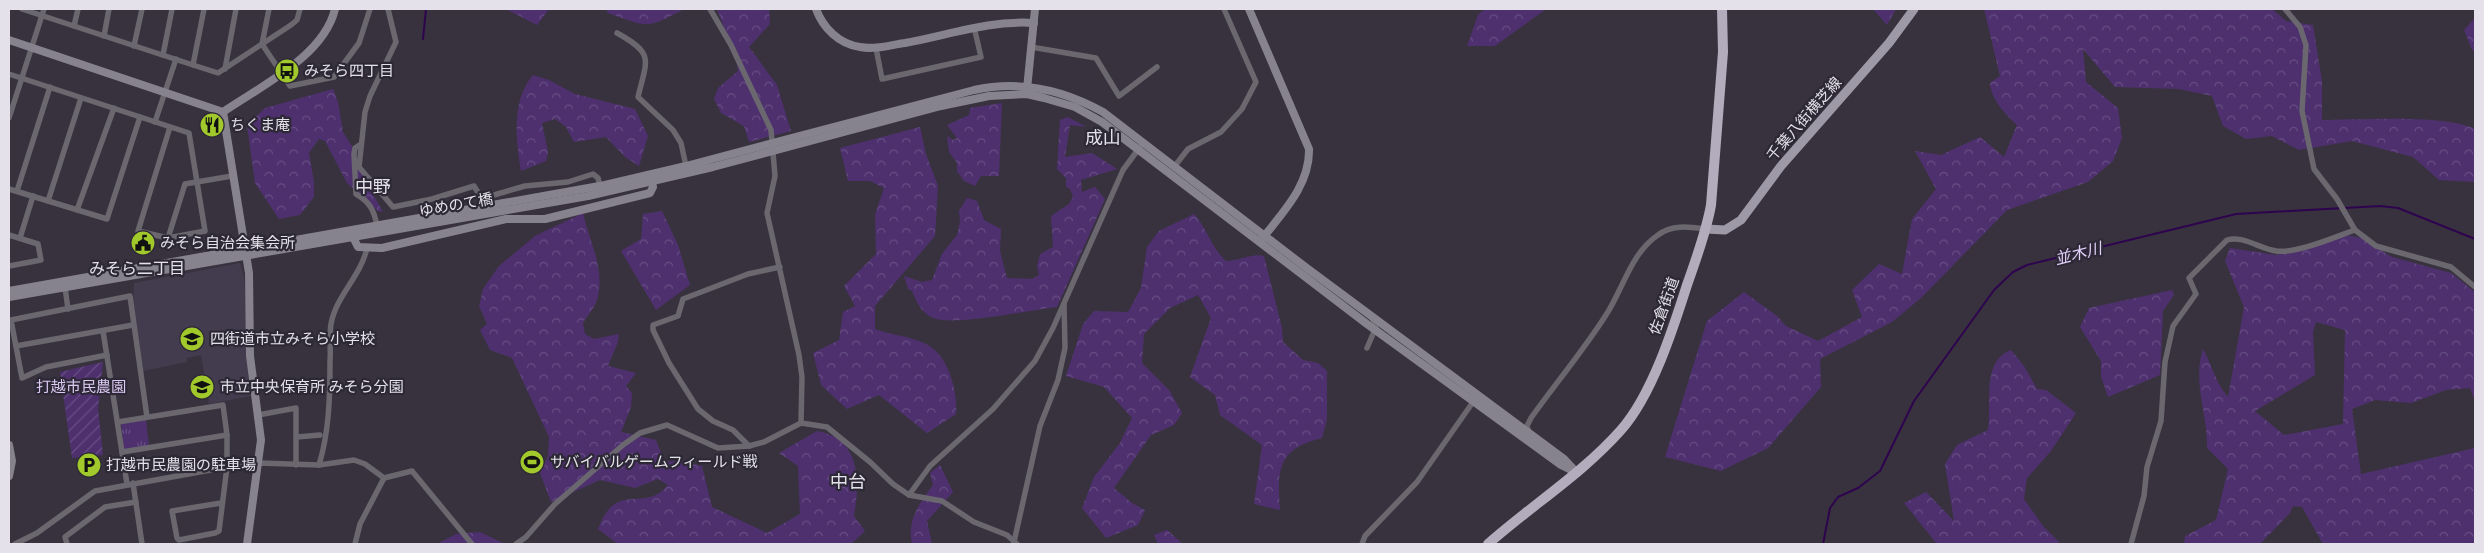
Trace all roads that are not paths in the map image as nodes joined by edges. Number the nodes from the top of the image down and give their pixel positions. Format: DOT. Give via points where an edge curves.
graph roads {
  1 [pos="22,9"];
  2 [pos="44,9"];
  3 [pos="78,9"];
  4 [pos="109,9"];
  5 [pos="142,9"];
  6 [pos="172,9"];
  7 [pos="204,9"];
  8 [pos="236,9"];
  9 [pos="269,9"];
  10 [pos="300,9"];
  11 [pos="335,9"];
  12 [pos="370,9"];
  13 [pos="388,9"];
  14 [pos="710,9"];
  15 [pos="816,9"];
  16 [pos="1036,9"];
  17 [pos="1224,9"];
  18 [pos="1249,9"];
  19 [pos="1722,9"];
  20 [pos="1914,9"];
  21 [pos="2285,9"];
  22 [pos="43,16"];
  23 [pos="1034,23"];
  24 [pos="74,26"];
  25 [pos="974,26"];
  26 [pos="617,33"];
  27 [pos="104,36"];
  28 [pos="9,40"];
  29 [pos="262,44"];
  30 [pos="134,46"];
  31 [pos="31,47"];
  32 [pos="1031,47"];
  33 [pos="876,48"];
  34 [pos="163,55"];
  35 [pos="176,59"];
  36 [pos="193,65"];
  37 [pos="1157,67"];
  38 [pos="224,69"];
  39 [pos="280,72"];
  40 [pos="9,74"];
  41 [pos="22,78"];
  42 [pos="50,88"];
  43 [pos="1027,90"];
  44 [pos="164,91"];
  45 [pos="81,98"];
  46 [pos="114,108"];
  47 [pos="223,112"];
  48 [pos="140,117"];
  49 [pos="9,118"];
  50 [pos="154,122"];
  51 [pos="170,127"];
  52 [pos="1137,138"];
  53 [pos="773,142"];
  54 [pos="361,144"];
  55 [pos="1139,150"];
  56 [pos="774,151"];
  57 [pos="686,166"];
  58 [pos="1174,167"];
  59 [pos="232,176"];
  60 [pos="197,182"];
  61 [pos="652,182"];
  62 [pos="600,186"];
  63 [pos="9,189"];
  64 [pos="17,191"];
  65 [pos="33,196"];
  66 [pos="487,197"];
  67 [pos="48,201"];
  68 [pos="535,202"];
  69 [pos="77,210"];
  70 [pos="493,222"];
  71 [pos="382,228"];
  72 [pos="1706,229"];
  73 [pos="2355,230"];
  74 [pos="9,234"];
  75 [pos="353,237"];
  76 [pos="20,238"];
  77 [pos="168,238"];
  78 [pos="1262,239"];
  79 [pos="367,248"];
  80 [pos="246,252"];
  81 [pos="9,266"];
  82 [pos="780,267"];
  83 [pos="65,287"];
  84 [pos="2475,287"];
  85 [pos="9,290"];
  86 [pos="9,297"];
  87 [pos="1064,302"];
  88 [pos="68,309"];
  89 [pos="1372,316"];
  90 [pos="133,325"];
  91 [pos="1375,330"];
  92 [pos="103,331"];
  93 [pos="16,346"];
  94 [pos="1367,348"];
  95 [pos="107,355"];
  96 [pos="1468,387"];
  97 [pos="1473,402"];
  98 [pos="258,415"];
  99 [pos="147,417"];
  100 [pos="1531,418"];
  101 [pos="118,422"];
  102 [pos="1514,422"];
  103 [pos="801,423"];
  104 [pos="1528,433"];
  105 [pos="227,435"];
  106 [pos="320,435"];
  107 [pos="297,437"];
  108 [pos="9,445"];
  109 [pos="749,446"];
  110 [pos="122,452"];
  111 [pos="259,463"];
  112 [pos="296,465"];
  113 [pos="319,465"];
  114 [pos="227,467"];
  115 [pos="1577,473"];
  116 [pos="9,476"];
  117 [pos="384,478"];
  118 [pos="107,479"];
  119 [pos="130,484"];
  120 [pos="109,487"];
  121 [pos="909,495"];
  122 [pos="136,502"];
  123 [pos="221,503"];
  124 [pos="471,543"];
  125 [pos="1016,543"];
  126 [pos="15,544"];
  127 [pos="67,544"];
  128 [pos="142,544"];
  129 [pos="247,544"];
  130 [pos="354,544"];
  131 [pos="477,544"];
  132 [pos="516,544"];
  133 [pos="1362,544"];
  134 [pos="1488,544"];
  135 [pos="2131,544"];
  1 -- 22 [label="street"];
  2 -- 22 [label="street"];
  3 -- 24 [label="street"];
  4 -- 27 [label="street"];
  5 -- 30 [label="street"];
  6 -- 34 [label="street"];
  7 -- 36 [label="street"];
  8 -- 38 [label="street"];
  9 -- 29 [label="street"];
  10 -- 29 [label="street" via="291,26"];
  11 -- 39 [label="street" via="321,39 302,58"];
  12 -- 39 [label="street" via="358,43 334,77 290,86"];
  13 -- 54 [label="street" via="396,42 370,96"];
  14 -- 53 [label="street" via="767,120"];
  15 -- 33 [label="street" via="825,26 839,39 858,47"];
  16 -- 23 [label="street"];
  17 -- 58 [label="street" via="1256,82 1242,109 1220,132 1188,149"];
  18 -- 78 [label="street" via="1306,136 1310,162 1301,187"];
  19 -- 72 [label="highway, 佐倉街道" via="1723,52 1716,166"];
  20 -- 72 [label="main road, 千葉八街横芝線" via="1889,43 1782,166 1741,220 1725,230"];
  21 -- 73 [label="street" via="2300,27 2306,45 2302,111 2314,169"];
  22 -- 24 [label="street"];
  22 -- 31 [label="street"];
  23 -- 25 [label="street"];
  23 -- 32 [label="street"];
  24 -- 27 [label="street"];
  25 -- 33 [label="street"];
  25 -- 33 [label="street" via="981,57 882,79"];
  26 -- 57 [label="street" via="643,51 646,64 638,97 673,130 681,143"];
  27 -- 30 [label="street"];
  28 -- 31 [label="street"];
  29 -- 38 [label="street"];
  29 -- 39 [label="street"];
  30 -- 34 [label="street"];
  31 -- 41 [label="street"];
  31 -- 44 [label="street"];
  32 -- 37 [label="street" via="1096,58 1119,96"];
  32 -- 43 [label="street"];
  34 -- 35 [label="street"];
  35 -- 36 [label="street"];
  35 -- 44 [label="street"];
  36 -- 38 [label="street" via="218,73"];
  39 -- 47 [label="street"];
  40 -- 41 [label="street"];
  41 -- 42 [label="street"];
  41 -- 49 [label="street"];
  42 -- 45 [label="street"];
  42 -- 64 [label="street"];
  43 -- 52 [label="street" via="1078,98"];
  43 -- 53 [label="street" via="1000,85 979,88"];
  43 -- 55 [label="street" via="1089,114"];
  43 -- 56 [label="street" via="940,106"];
  44 -- 47 [label="street"];
  44 -- 50 [label="street"];
  45 -- 46 [label="street"];
  45 -- 67 [label="street"];
  46 -- 48 [label="street"];
  46 -- 69 [label="street"];
  47 -- 59 [label="street"];
  48 -- 50 [label="street"];
  48 -- 69 [label="street" via="107,219"];
  50 -- 51 [label="street"];
  51 -- 60 [label="street" via="189,133"];
  51 -- 77 [label="street" via="138,232"];
  52 -- 55 [label="street" via="1141,145"];
  52 -- 58 [label="street"];
  53 -- 56 [label="street"];
  53 -- 57 [label="street"];
  54 -- 66 [label="street" via="359,167 393,207 474,186 479,194"];
  54 -- 71 [label="street" via="355,148 354,154 356,194 372,208"];
  55 -- 78 [label="street"];
  55 -- 87 [label="street" via="1123,170"];
  56 -- 61 [label="street"];
  56 -- 82 [label="street" via="775,176 767,214"];
  57 -- 62 [label="street"];
  58 -- 78 [label="street"];
  59 -- 60 [label="street"];
  59 -- 80 [label="street"];
  60 -- 77 [label="street" via="185,184"];
  60 -- 77 [label="street" via="205,231"];
  61 -- 68 [label="street"];
  61 -- 70 [label="street" via="650,193 640,196 545,219"];
  62 -- 66 [label="street" via="593,174 568,182 525,186"];
  62 -- 68 [label="street"];
  63 -- 64 [label="street"];
  64 -- 65 [label="street"];
  65 -- 67 [label="street"];
  65 -- 76 [label="street"];
  66 -- 70 [label="street"];
  67 -- 69 [label="street"];
  68 -- 71 [label="street, ゆめのて橋"];
  70 -- 79 [label="street" via="382,248"];
  71 -- 75 [label="street"];
  71 -- 80 [label="street"];
  72 -- 100 [label="street" via="1671,229 1646,245 1607,313"];
  72 -- 115 [label="highway, 佐倉街道" via="1677,318 1641,402 1621,431"];
  73 -- 84 [label="street" via="2376,246 2451,267"];
  73 -- 135 [label="street" via="2311,245 2281,250 2232,238 2189,278 2196,294 2172,326 2165,362 2161,422 2147,467 2144,496"];
  74 -- 76 [label="street"];
  75 -- 79 [label="street" via="358,247"];
  75 -- 80 [label="street"];
  76 -- 81 [label="street" via="38,244 41,260"];
  78 -- 89 [label="street"];
  78 -- 91 [label="street"];
  79 -- 113 [label="street" via="365,259 336,308 331,325 329,416"];
  80 -- 83 [label="street"];
  80 -- 85 [label="street"];
  80 -- 98 [label="street" via="251,312 250,356"];
  82 -- 103 [label="street" via="802,377"];
  82 -- 109 [label="street" via="748,274 683,299 678,316 653,325 652,330 698,409 713,421 733,430"];
  83 -- 86 [label="street"];
  83 -- 88 [label="street"];
  87 -- 121 [label="street" via="1035,361 992,409 930,466"];
  87 -- 125 [label="street" via="1065,348 1058,380 1040,426"];
  88 -- 90 [label="street" via="130,296"];
  88 -- 93 [label="street" via="11,320"];
  89 -- 91 [label="street"];
  89 -- 96 [label="street"];
  90 -- 92 [label="street"];
  90 -- 99 [label="street"];
  91 -- 94 [label="street"];
  91 -- 97 [label="street"];
  92 -- 93 [label="street"];
  92 -- 95 [label="street"];
  93 -- 95 [label="street" via="22,378 46,367"];
  95 -- 101 [label="street"];
  96 -- 97 [label="street"];
  96 -- 102 [label="street"];
  97 -- 115 [label="street"];
  97 -- 133 [label="street" via="1417,482 1365,536"];
  98 -- 107 [label="street" via="296,408"];
  98 -- 111 [label="street"];
  99 -- 101 [label="street"];
  99 -- 105 [label="street" via="224,405"];
  100 -- 102 [label="street" via="1525,423"];
  100 -- 104 [label="street"];
  101 -- 110 [label="street"];
  102 -- 104 [label="street"];
  103 -- 109 [label="street"];
  103 -- 121 [label="street" via="816,424 836,432"];
  104 -- 115 [label="street" via="1564,459"];
  105 -- 110 [label="street"];
  105 -- 114 [label="street"];
  106 -- 107 [label="street"];
  107 -- 112 [label="street"];
  108 -- 116 [label="street" via="12,461"];
  109 -- 132 [label="street" via="718,448 667,425 640,433 555,504"];
  110 -- 119 [label="street"];
  111 -- 112 [label="street"];
  111 -- 114 [label="street"];
  111 -- 129 [label="street"];
  112 -- 113 [label="street"];
  113 -- 117 [label="street" via="354,460"];
  114 -- 119 [label="street"];
  114 -- 123 [label="street"];
  115 -- 134 [label="highway, 佐倉街道"];
  117 -- 124 [label="street" via="412,471"];
  117 -- 130 [label="street" via="360,524"];
  118 -- 120 [label="street"];
  119 -- 120 [label="street"];
  119 -- 122 [label="street"];
  120 -- 126 [label="street" via="86,495 65,514"];
  121 -- 125 [label="street" via="942,501"];
  122 -- 127 [label="street" via="105,507 65,537"];
  122 -- 128 [label="street"];
  123 -- 123 [label="street" via="172,511 176,538 218,532"];
  124 -- 131 [label="street"];
}
